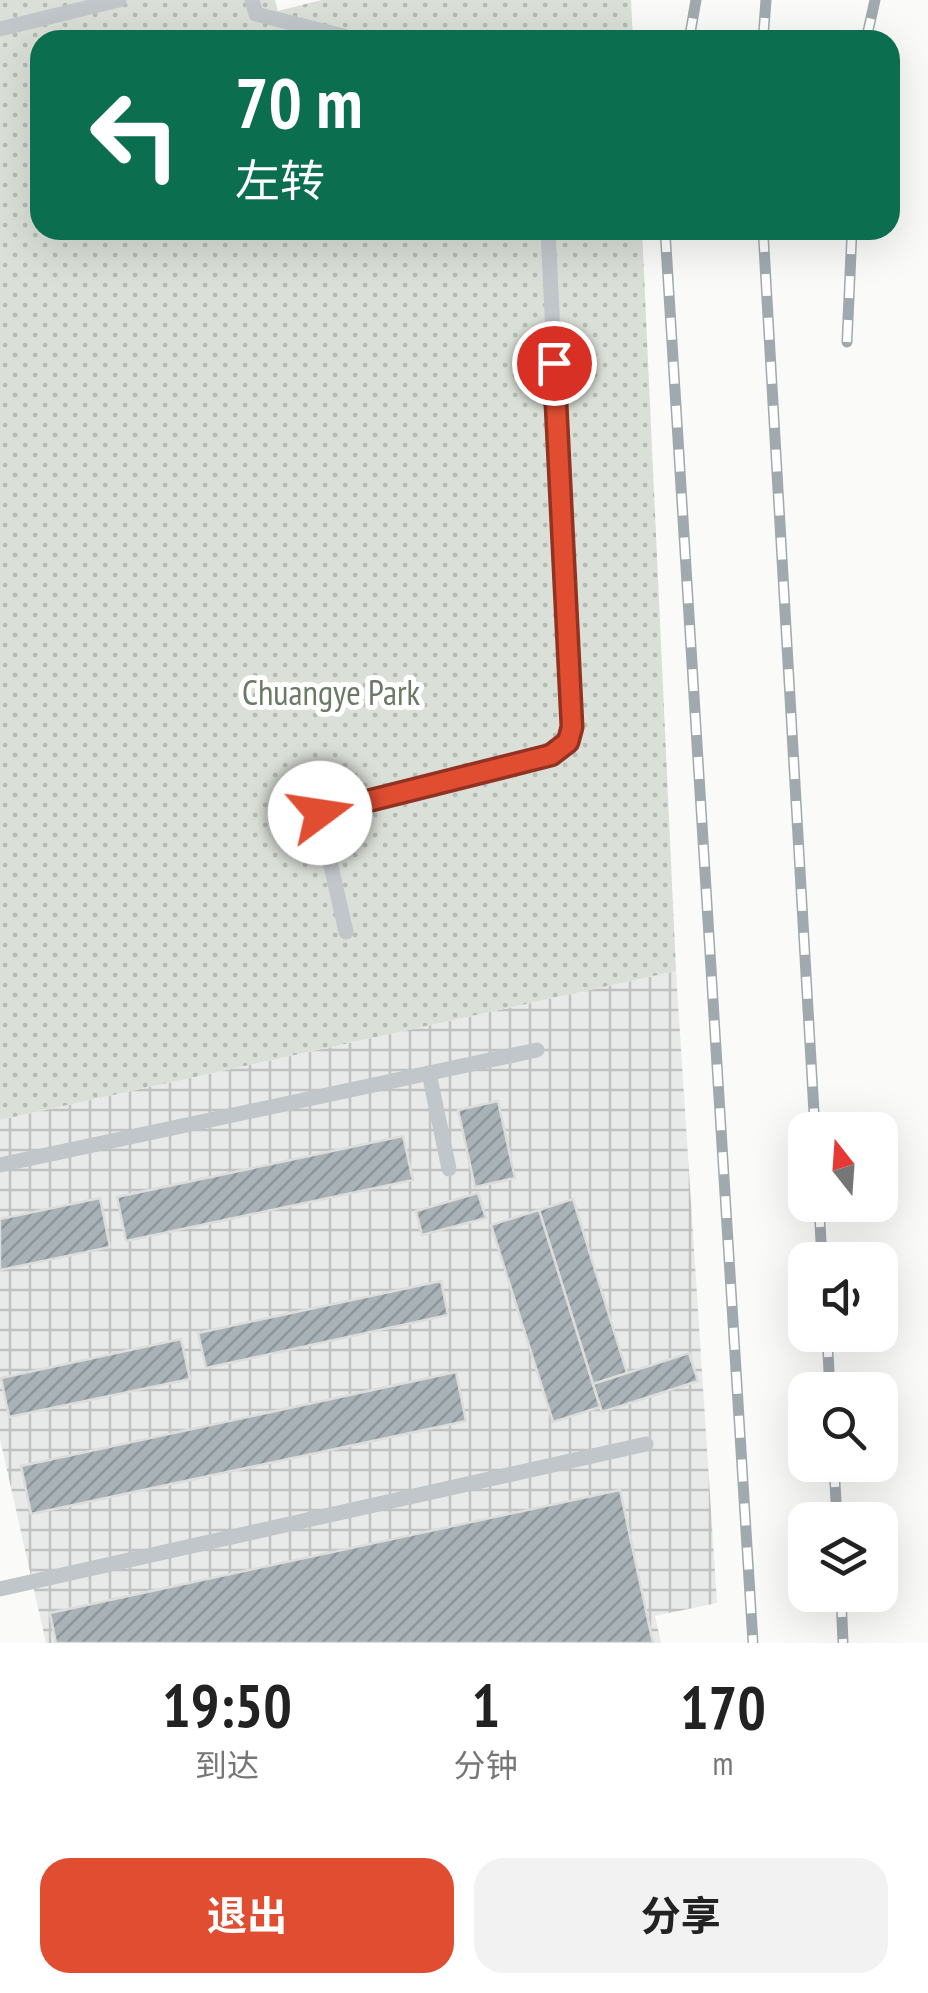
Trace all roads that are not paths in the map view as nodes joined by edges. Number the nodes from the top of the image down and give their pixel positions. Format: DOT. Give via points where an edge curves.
graph roads {
  1 [pos="119,0"];
  2 [pos="252,0"];
  3 [pos="0,29"];
  4 [pos="319,30"];
  5 [pos="548,240"];
  6 [pos="346,932"];
  7 [pos="536,1050"];
  8 [pos="428,1073"];
  9 [pos="0,1165"];
  10 [pos="449,1169"];
  11 [pos="646,1444"];
  12 [pos="0,1589"];
  1 -- 3 [label="lane"];
  2 -- 4 [label="lane" via="256,14"];
  5 -- 6 [label="lane" via="568,742 551,755 320,813"];
  7 -- 8 [label="lane"];
  8 -- 9 [label="lane"];
  8 -- 10 [label="lane"];
  11 -- 12 [label="lane"];
}
